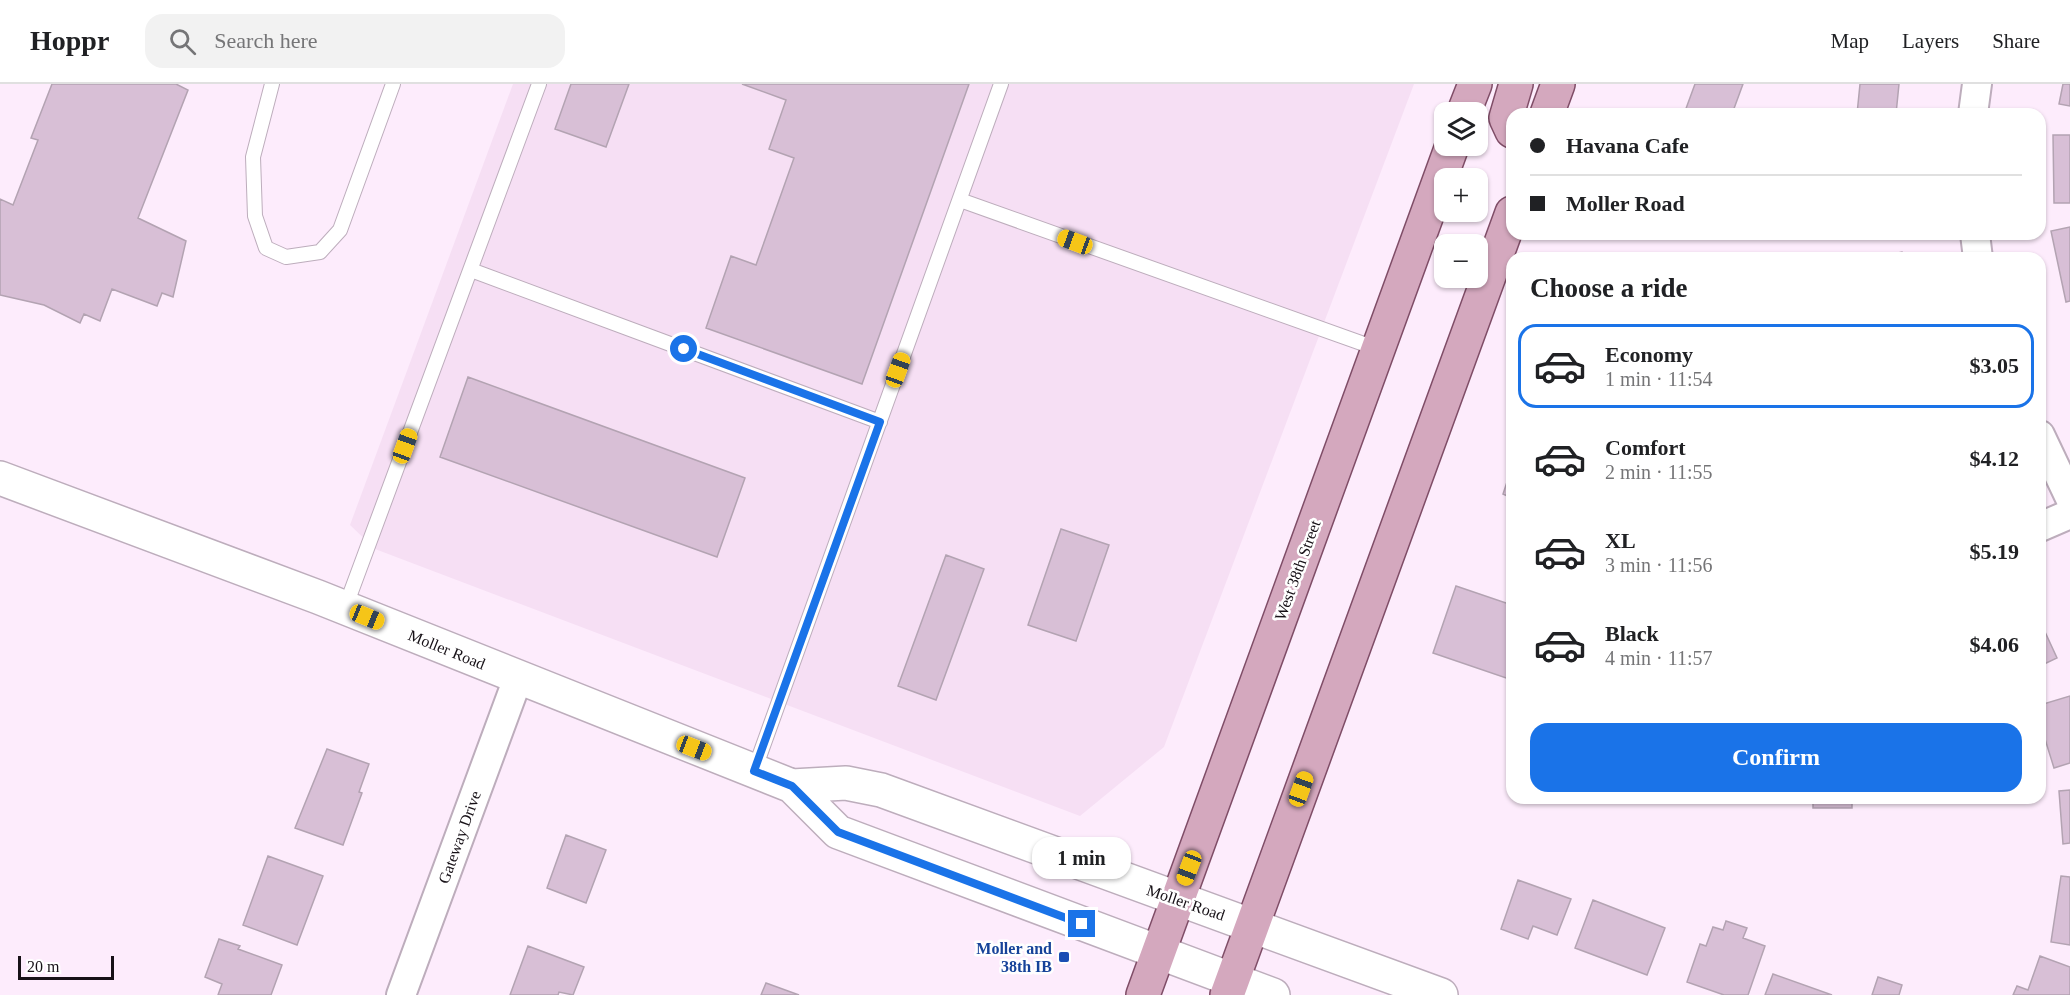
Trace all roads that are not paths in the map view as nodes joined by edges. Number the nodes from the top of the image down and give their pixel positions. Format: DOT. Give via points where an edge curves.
graph roads {
  1 [pos="272,84"];
  2 [pos="393,84"];
  3 [pos="539,84"];
  4 [pos="1001,84"];
  5 [pos="1475,84"];
  6 [pos="1516,84"];
  7 [pos="1558,84"];
  8 [pos="1977,84"];
  9 [pos="1468,102"];
  10 [pos="1509,108"];
  11 [pos="1549,108"];
  12 [pos="1974,108"];
  13 [pos="1448,156"];
  14 [pos="960,200"];
  15 [pos="1506,229"];
  16 [pos="471,270"];
  17 [pos="1378,349"];
  18 [pos="880,422"];
  19 [pos="2046,448"];
  20 [pos="0,478"];
  21 [pos="2070,498"];
  22 [pos="2070,513"];
  23 [pos="2046,524"];
  24 [pos="345,608"];
  25 [pos="518,678"];
  26 [pos="754,771"];
  27 [pos="792,786"];
  28 [pos="1178,900"];
  29 [pos="1252,925"];
  30 [pos="1158,952"];
  31 [pos="1229,988"];
  32 [pos="401,995"];
  33 [pos="1143,995"];
  34 [pos="1273,995"];
  35 [pos="1441,995"];
  1 -- 2 [label="lane" via="253,157 255,216 266,248 286,257 320,252 340,231"];
  3 -- 16 [label="lane"];
  4 -- 14 [label="lane"];
  5 -- 9 [label="main road"];
  6 -- 10 [label="main road"];
  7 -- 11 [label="main road"];
  8 -- 12 [label="street"];
  13 -- 17 [label="main road, West 38th Street"];
  14 -- 17 [label="lane"];
  14 -- 18 [label="lane"];
  15 -- 29 [label="main road"];
  16 -- 18 [label="lane"];
  16 -- 24 [label="lane"];
  17 -- 28 [label="main road, West 38th Street"];
  18 -- 26 [label="lane"];
  19 -- 21 [label="street"];
  20 -- 24 [label="main road, Moller Road"];
  22 -- 23 [label="street"];
  24 -- 25 [label="main road, Moller Road"];
  25 -- 26 [label="main road, Moller Road"];
  25 -- 32 [label="street, Gateway Drive"];
  26 -- 27 [label="main road, Moller Road"];
  27 -- 28 [label="main road, Moller Road" via="846,783 880,790"];
  27 -- 30 [label="main road, Moller Road" via="838,832"];
  28 -- 29 [label="main road, Moller Road"];
  28 -- 30 [label="main road, West 38th Street"];
  29 -- 31 [label="main road"];
  29 -- 35 [label="main road, Moller Road"];
  30 -- 31 [label="main road, Moller Road"];
  30 -- 33 [label="main road, West 38th Street"];
  31 -- 34 [label="main road, Moller Road"];
}
